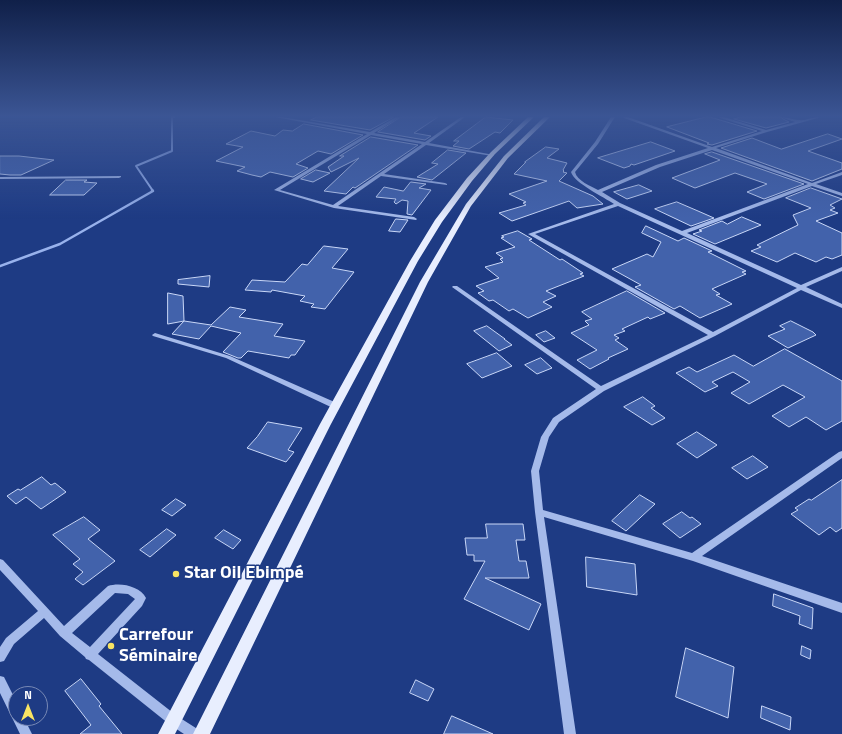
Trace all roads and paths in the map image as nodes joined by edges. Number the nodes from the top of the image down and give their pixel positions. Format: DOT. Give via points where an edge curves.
graph roads {
  1 [pos="340,151"];
  2 [pos="414,151"];
  3 [pos="471,151"];
  4 [pos="496,151"];
  5 [pos="512,151"];
  6 [pos="591,151"];
  7 [pos="706,151"];
  8 [pos="719,151"];
  9 [pos="492,155"];
  10 [pos="842,173"];
  11 [pos="381,175"];
  12 [pos="119,177"];
  13 [pos="0,178"];
  14 [pos="445,184"];
  15 [pos="814,185"];
  16 [pos="598,192"];
  17 [pos="842,195"];
  18 [pos="618,204"];
  19 [pos="334,207"];
  20 [pos="414,219"];
  21 [pos="683,233"];
  22 [pos="842,269"];
  23 [pos="456,287"];
  24 [pos="802,287"];
  25 [pos="842,306"];
  26 [pos="155,335"];
  27 [pos="714,335"];
  28 [pos="601,389"];
  29 [pos="336,406"];
  30 [pos="842,454"];
  31 [pos="539,512"];
  32 [pos="693,558"];
  33 [pos="0,563"];
  34 [pos="842,608"];
  35 [pos="44,612"];
  36 [pos="64,633"];
  37 [pos="90,655"];
  38 [pos="0,657"];
  39 [pos="0,681"];
  40 [pos="8,697"];
  41 [pos="173,720"];
  42 [pos="166,734"];
  43 [pos="195,734"];
  44 [pos="201,734"];
  45 [pos="570,734"];
  1 -- 19 [label="street" via="276,190"];
  2 -- 11 [label="street"];
  3 -- 9 [label="street"];
  4 -- 9 [label="main road"];
  5 -- 44 [label="main road" via="468,206 424,282"];
  6 -- 16 [label="street" via="573,172 580,181"];
  7 -- 16 [label="street" via="658,166"];
  8 -- 15 [label="street"];
  9 -- 29 [label="main road" via="463,187 438,222 400,286"];
  10 -- 15 [label="street"];
  11 -- 14 [label="street"];
  11 -- 19 [label="street"];
  12 -- 13 [label="street"];
  15 -- 17 [label="street"];
  15 -- 21 [label="street"];
  16 -- 18 [label="street"];
  18 -- 21 [label="street"];
  18 -- 27 [label="street" via="530,234"];
  19 -- 20 [label="street"];
  21 -- 24 [label="street"];
  22 -- 24 [label="street"];
  23 -- 28 [label="street"];
  24 -- 25 [label="street"];
  24 -- 27 [label="street"];
  26 -- 29 [label="street" via="228,357"];
  27 -- 28 [label="street"];
  28 -- 31 [label="street" via="556,420 545,437 535,471"];
  29 -- 41 [label="main road"];
  30 -- 32 [label="street"];
  31 -- 32 [label="street"];
  31 -- 45 [label="street"];
  32 -- 34 [label="street"];
  33 -- 35 [label="street"];
  35 -- 36 [label="street"];
  35 -- 38 [label="street" via="10,641"];
  36 -- 37 [label="street"];
  36 -- 37 [label="street" via="112,589 118,587 139,595 141,598 138,603"];
  37 -- 41 [label="street"];
  39 -- 40 [label="street"];
  41 -- 42 [label="main road"];
  41 -- 43 [label="street"];
}
